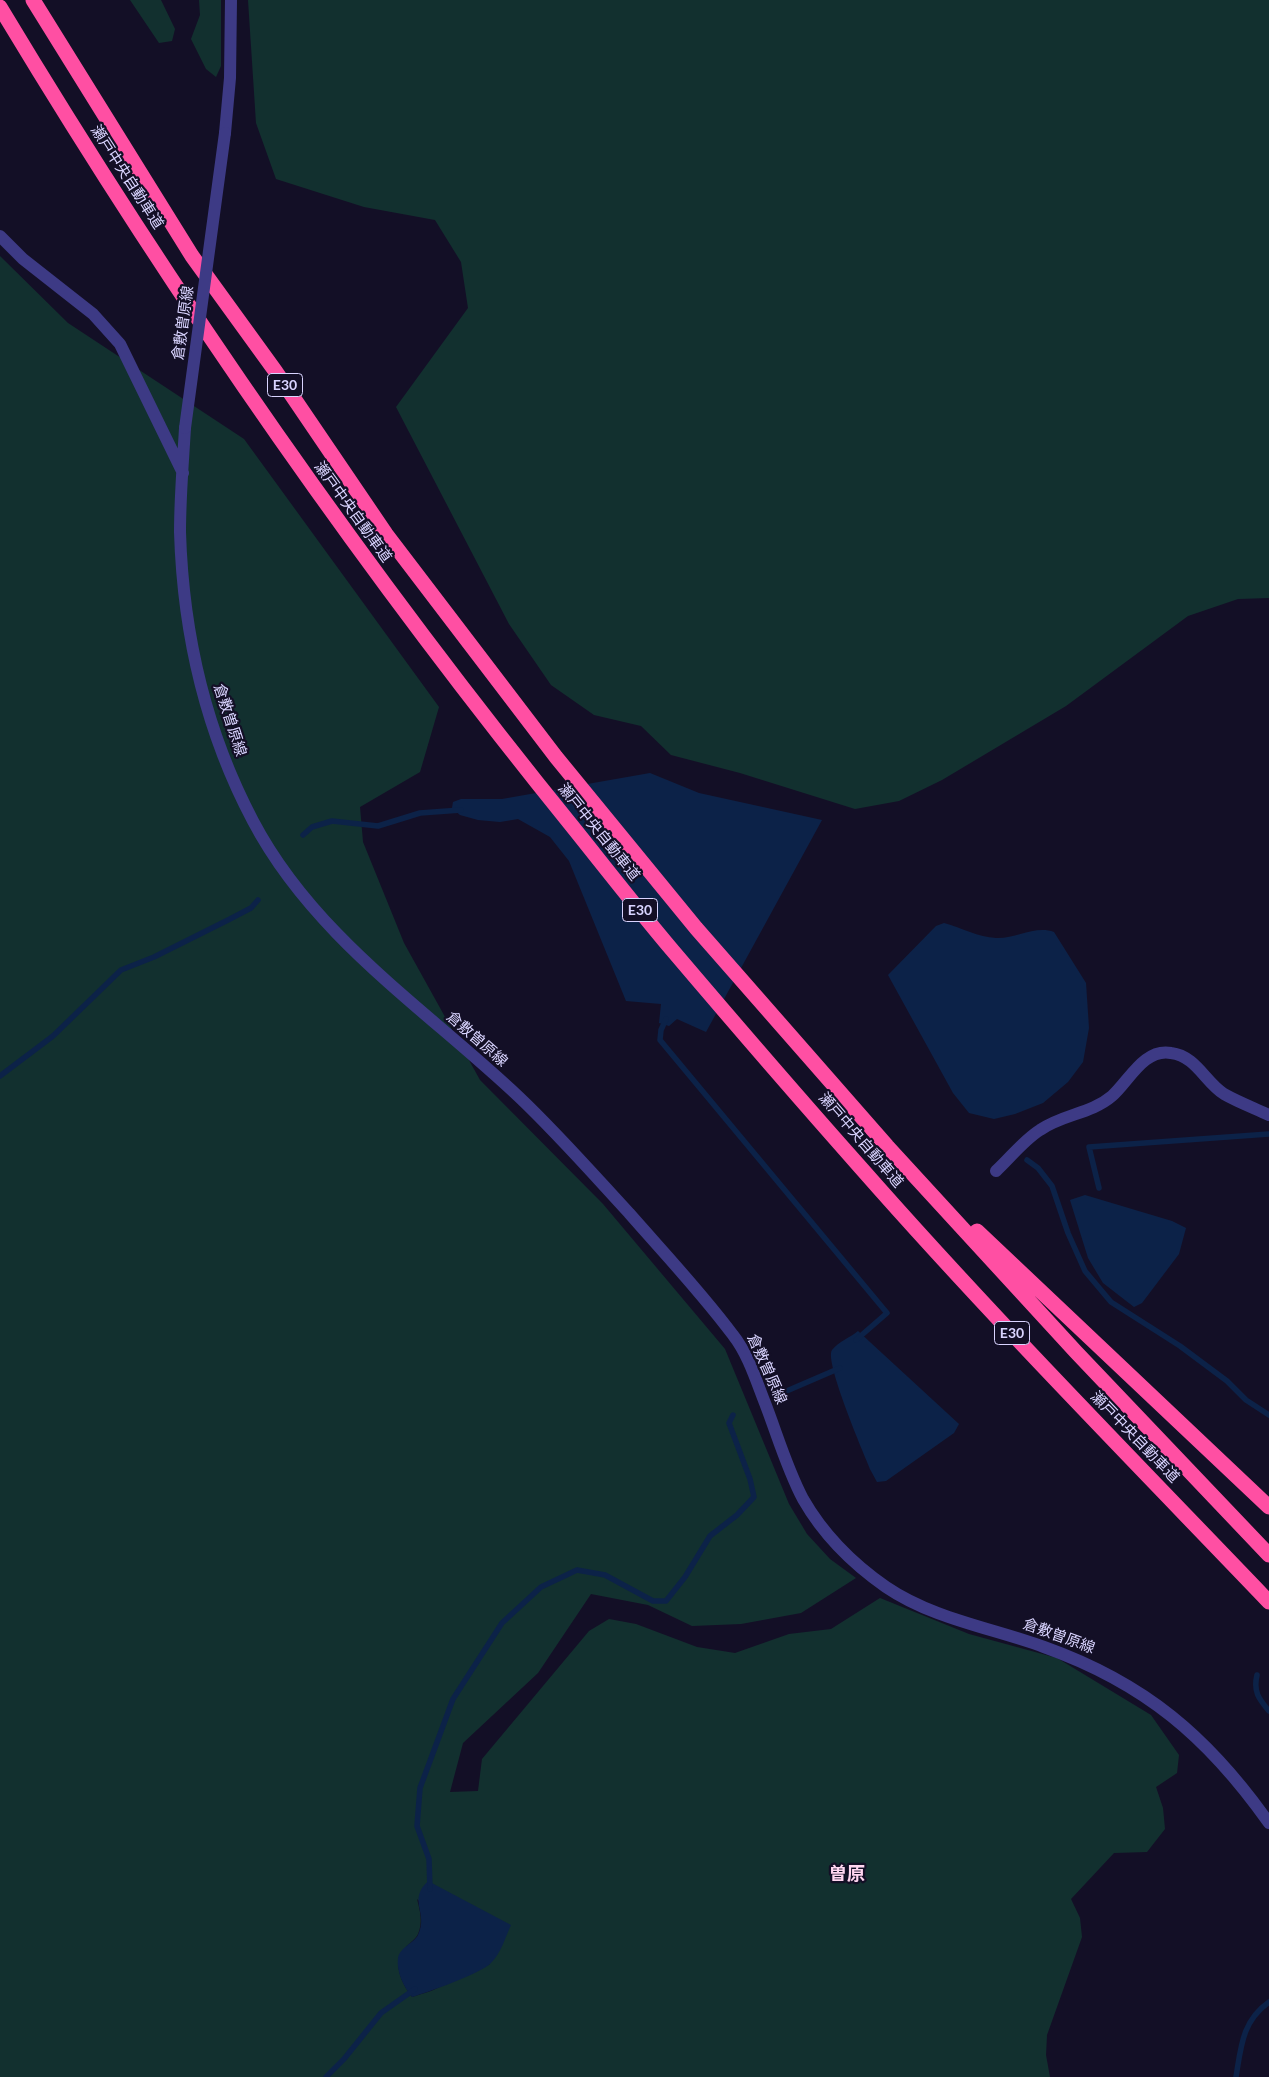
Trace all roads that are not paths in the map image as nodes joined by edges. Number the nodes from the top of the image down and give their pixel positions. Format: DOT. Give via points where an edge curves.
graph roads {
  1 [pos="33,0"];
  2 [pos="231,0"];
  3 [pos="0,8"];
  4 [pos="0,236"];
  5 [pos="183,474"];
  6 [pos="1269,1115"];
  7 [pos="887,1146"];
  8 [pos="996,1172"];
  9 [pos="1269,1508"];
  10 [pos="1269,1555"];
  11 [pos="1269,1602"];
  12 [pos="1269,1823"];
  1 -- 7 [label="highway, 瀬戸中央自動車道 / E30" via="192,256 276,372 386,534 556,757 696,928"];
  2 -- 5 [label="street, 倉敷曽原線, bridge" via="230,78 225,133 185,428"];
  3 -- 11 [label="highway, 瀬戸中央自動車道 / E30" via="188,305 317,493 520,762 671,948 862,1169 1048,1372"];
  4 -- 5 [label="street" via="23,259 94,314 120,344"];
  5 -- 12 [label="street, 倉敷曽原線" via="180,528 184,590 210,720 230,773 255,824 298,889 342,940 518,1096 580,1159 737,1339 801,1495 823,1529 848,1556 888,1589 939,1614 1043,1646 1099,1668 1154,1702 1196,1734 1241,1783"];
  6 -- 8 [label="street" via="1223,1093 1202,1070 1183,1057 1171,1052 1156,1054 1144,1061 1112,1096 1092,1110 1040,1130"];
  7 -- 9 [label="highway"];
  7 -- 10 [label="highway, 瀬戸中央自動車道 / E30"];
}
